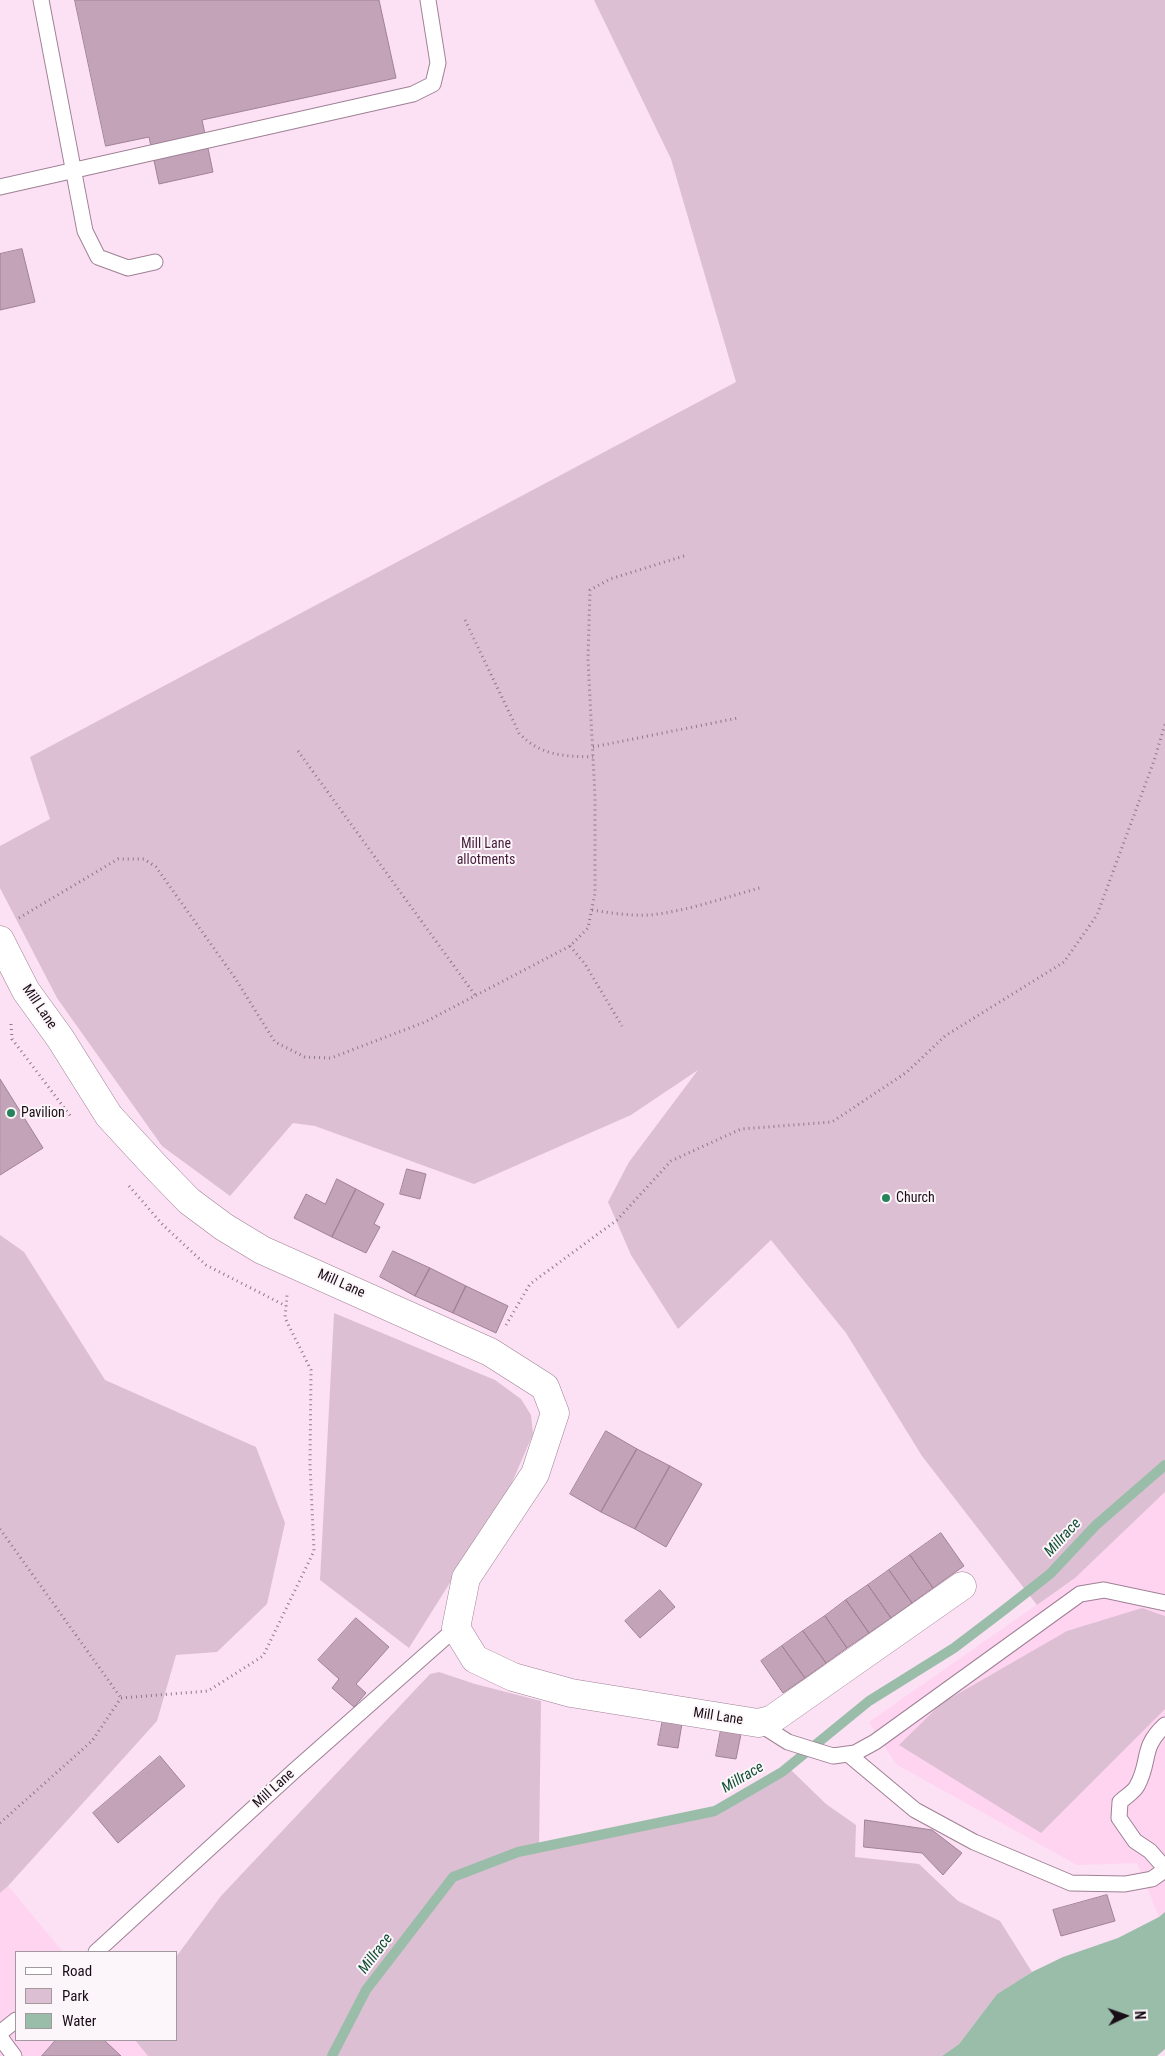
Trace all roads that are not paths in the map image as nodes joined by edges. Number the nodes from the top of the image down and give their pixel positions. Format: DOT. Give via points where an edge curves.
graph roads {
  1 [pos="41,0"];
  2 [pos="428,0"];
  3 [pos="72,171"];
  4 [pos="0,188"];
  5 [pos="155,262"];
  6 [pos="7,930"];
  7 [pos="962,1586"];
  8 [pos="1165,1603"];
  9 [pos="456,1628"];
  10 [pos="758,1723"];
  11 [pos="1165,1725"];
  12 [pos="848,1754"];
  13 [pos="1165,1869"];
  14 [pos="97,1951"];
  15 [pos="15,2021"];
  16 [pos="0,2035"];
  17 [pos="14,2056"];
  1 -- 3 [label="lane"];
  2 -- 3 [label="lane" via="438,63 432,84 413,94"];
  3 -- 4 [label="lane"];
  3 -- 5 [label="lane" via="85,231 98,257 128,268"];
  6 -- 9 [label="street, Mill Lane" via="26,991 109,1116 189,1201 224,1228 262,1250 490,1352 545,1388 555,1413 535,1474 466,1578"];
  7 -- 10 [label="street, Mill Lane" via="771,1720"];
  8 -- 12 [label="lane" via="1104,1590 1080,1594 875,1742"];
  9 -- 10 [label="street, Mill Lane" via="475,1659 513,1677 571,1693"];
  9 -- 14 [label="lane, Mill Lane"];
  10 -- 12 [label="lane" via="788,1742 834,1756"];
  11 -- 13 [label="lane" via="1154,1735 1137,1788 1120,1802 1120,1818 1135,1840 1150,1851"];
  12 -- 13 [label="lane" via="915,1810 974,1842 1071,1883 1124,1884 1152,1878"];
  15 -- 16 [label="lane"];
  16 -- 17 [label="lane"];
}
